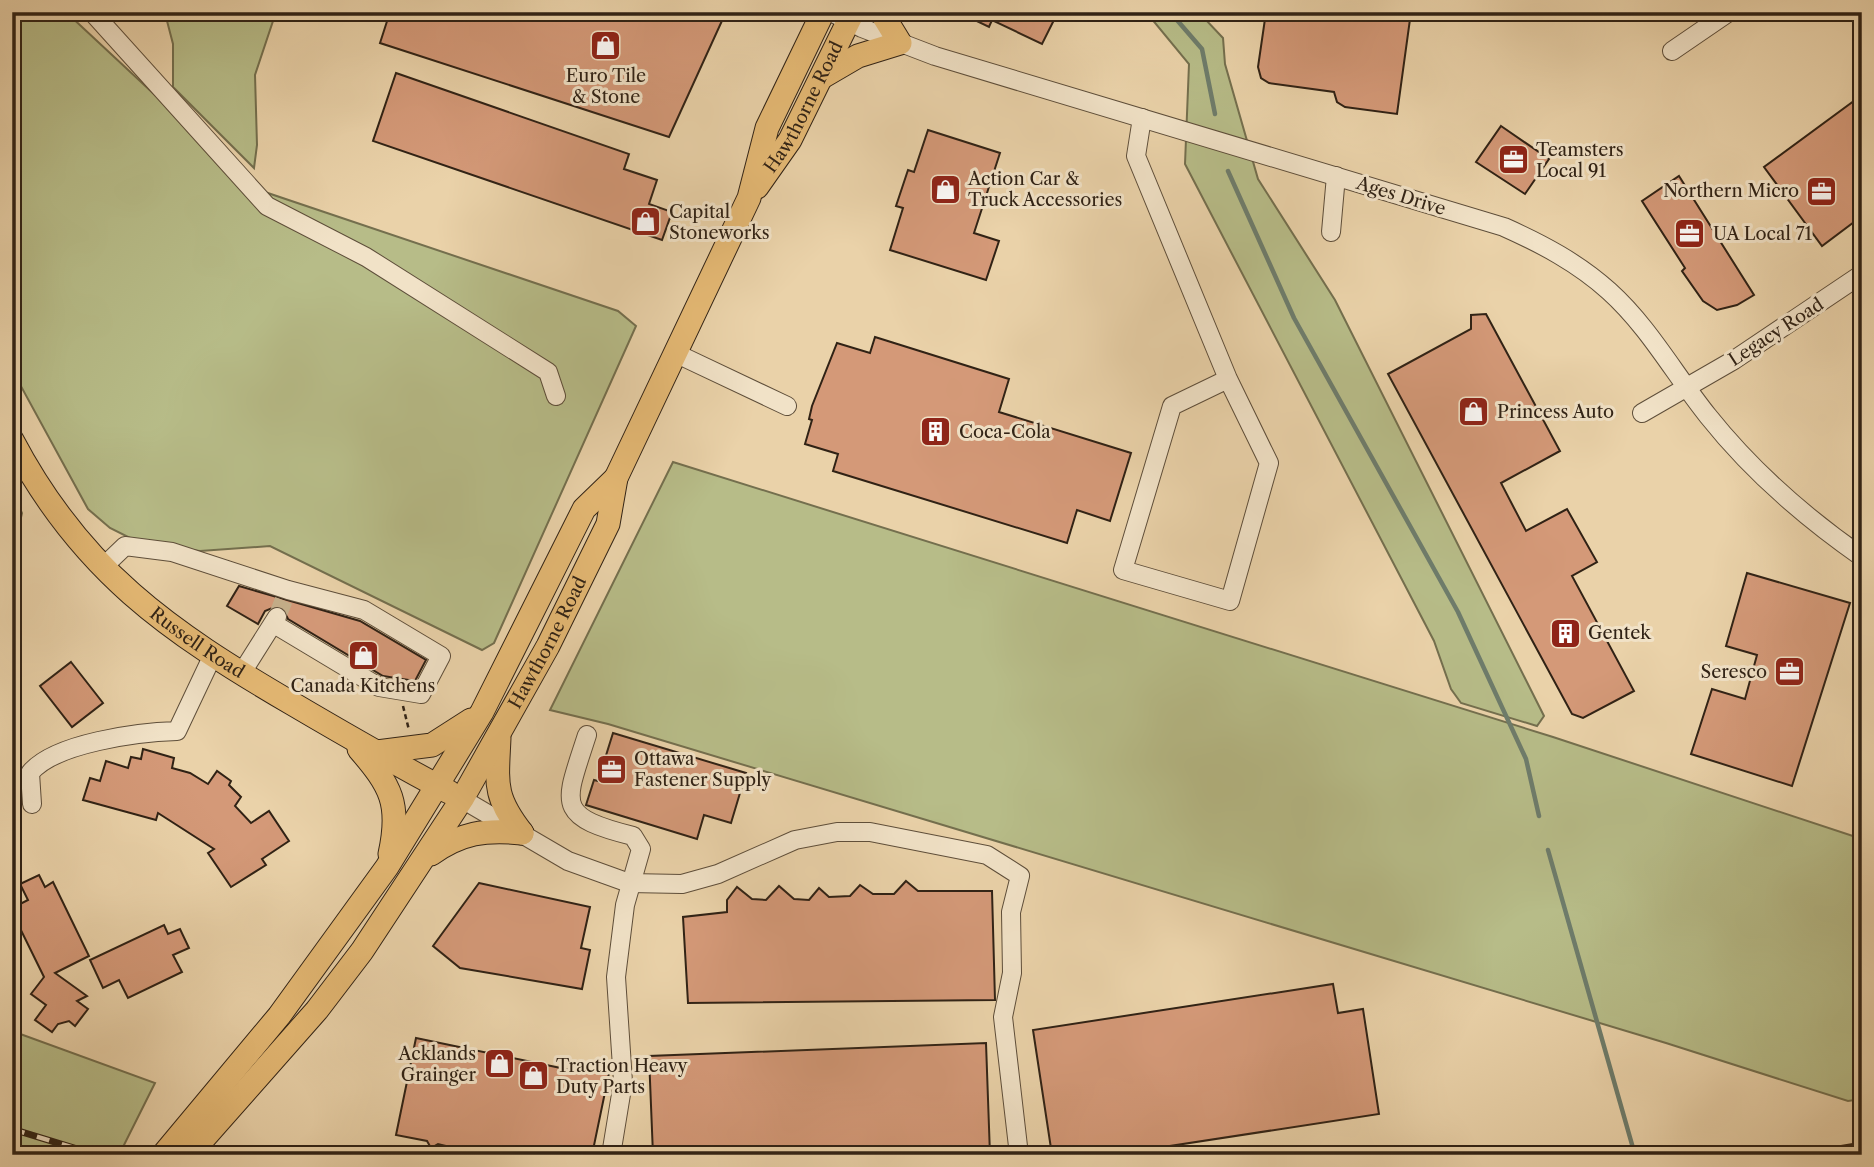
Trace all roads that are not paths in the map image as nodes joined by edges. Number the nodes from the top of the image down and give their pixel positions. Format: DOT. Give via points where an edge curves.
graph roads {
  1 [pos="92,12"];
  2 [pos="822,12"];
  3 [pos="881,12"];
  4 [pos="1729,12"];
  5 [pos="844,15"];
  6 [pos="900,43"];
  7 [pos="1672,51"];
  8 [pos="822,77"];
  9 [pos="1142,118"];
  10 [pos="1336,176"];
  11 [pos="749,198"];
  12 [pos="1331,232"];
  13 [pos="1862,274"];
  14 [pos="675,353"];
  15 [pos="1228,379"];
  16 [pos="1688,387"];
  17 [pos="556,396"];
  18 [pos="787,406"];
  19 [pos="1642,413"];
  20 [pos="12,440"];
  21 [pos="616,478"];
  22 [pos="1862,557"];
  23 [pos="102,568"];
  24 [pos="212,657"];
  25 [pos="241,674"];
  26 [pos="482,712"];
  27 [pos="587,735"];
  28 [pos="348,736"];
  29 [pos="499,736"];
  30 [pos="376,752"];
  31 [pos="436,785"];
  32 [pos="461,799"];
  33 [pos="32,804"];
  34 [pos="522,833"];
  35 [pos="422,860"];
  36 [pos="387,867"];
  37 [pos="629,883"];
  38 [pos="191,1141"];
  39 [pos="163,1155"];
  40 [pos="611,1155"];
  41 [pos="1020,1155"];
  1 -- 17 [label="street" via="267,206 366,257 548,372"];
  2 -- 11 [label="main road, Hawthorne Road" via="768,128"];
  3 -- 6 [label="main road"];
  4 -- 7 [label="street"];
  5 -- 6 [label="street, Ages Drive"];
  5 -- 8 [label="main road, Hawthorne Road"];
  6 -- 8 [label="main road" via="858,56"];
  6 -- 9 [label="street, Ages Drive"];
  8 -- 11 [label="main road, Hawthorne Road" via="790,141"];
  9 -- 10 [label="street, Ages Drive"];
  9 -- 15 [label="street" via="1136,156"];
  10 -- 12 [label="street"];
  10 -- 16 [label="street, Ages Drive" via="1504,227 1542,245 1610,292"];
  11 -- 14 [label="main road, Hawthorne Road"];
  13 -- 16 [label="street, Legacy Road"];
  14 -- 18 [label="street"];
  14 -- 21 [label="main road, Hawthorne Road"];
  15 -- 15 [label="street" via="1269,463 1230,601 1123,570 1172,405"];
  16 -- 19 [label="street, Legacy Road"];
  16 -- 22 [label="street, Ages Drive" via="1709,417 1815,524"];
  20 -- 23 [label="main road, Russell Road" via="56,513"];
  21 -- 26 [label="main road, Hawthorne Road" via="584,509"];
  21 -- 29 [label="main road, Hawthorne Road" via="608,524"];
  23 -- 24 [label="main road, Russell Road" via="148,610"];
  23 -- 25 [label="street" via="125,546 172,552 286,593 364,610 442,656 421,694 380,687 275,620"];
  24 -- 25 [label="main road, Russell Road"];
  24 -- 33 [label="street" via="177,731 135,732 38,763 30,773"];
  25 -- 28 [label="main road, Russell Road"];
  26 -- 30 [label="main road" via="432,745"];
  26 -- 31 [label="main road, Hawthorne Road"];
  27 -- 37 [label="street" via="569,790 575,813 584,821 633,836 641,849"];
  28 -- 30 [label="main road, Russell Road"];
  28 -- 36 [label="main road" via="384,779 394,799 395,826"];
  29 -- 32 [label="main road, Hawthorne Road"];
  29 -- 34 [label="main road" via="498,790 505,811"];
  30 -- 31 [label="main road, Russell Road"];
  31 -- 32 [label="main road, Russell Road"];
  31 -- 36 [label="main road"];
  32 -- 34 [label="street"];
  32 -- 35 [label="main road"];
  34 -- 35 [label="main road" via="469,833"];
  34 -- 37 [label="street" via="568,861"];
  35 -- 38 [label="main road" via="317,1010"];
  36 -- 38 [label="main road"];
  37 -- 40 [label="street" via="616,977 623,1083"];
  37 -- 41 [label="street" via="682,884 718,874 795,840 837,832 928,841 987,855 1004,864 1020,876 1011,912 1012,973 1003,1017"];
  38 -- 39 [label="main road"];
}
